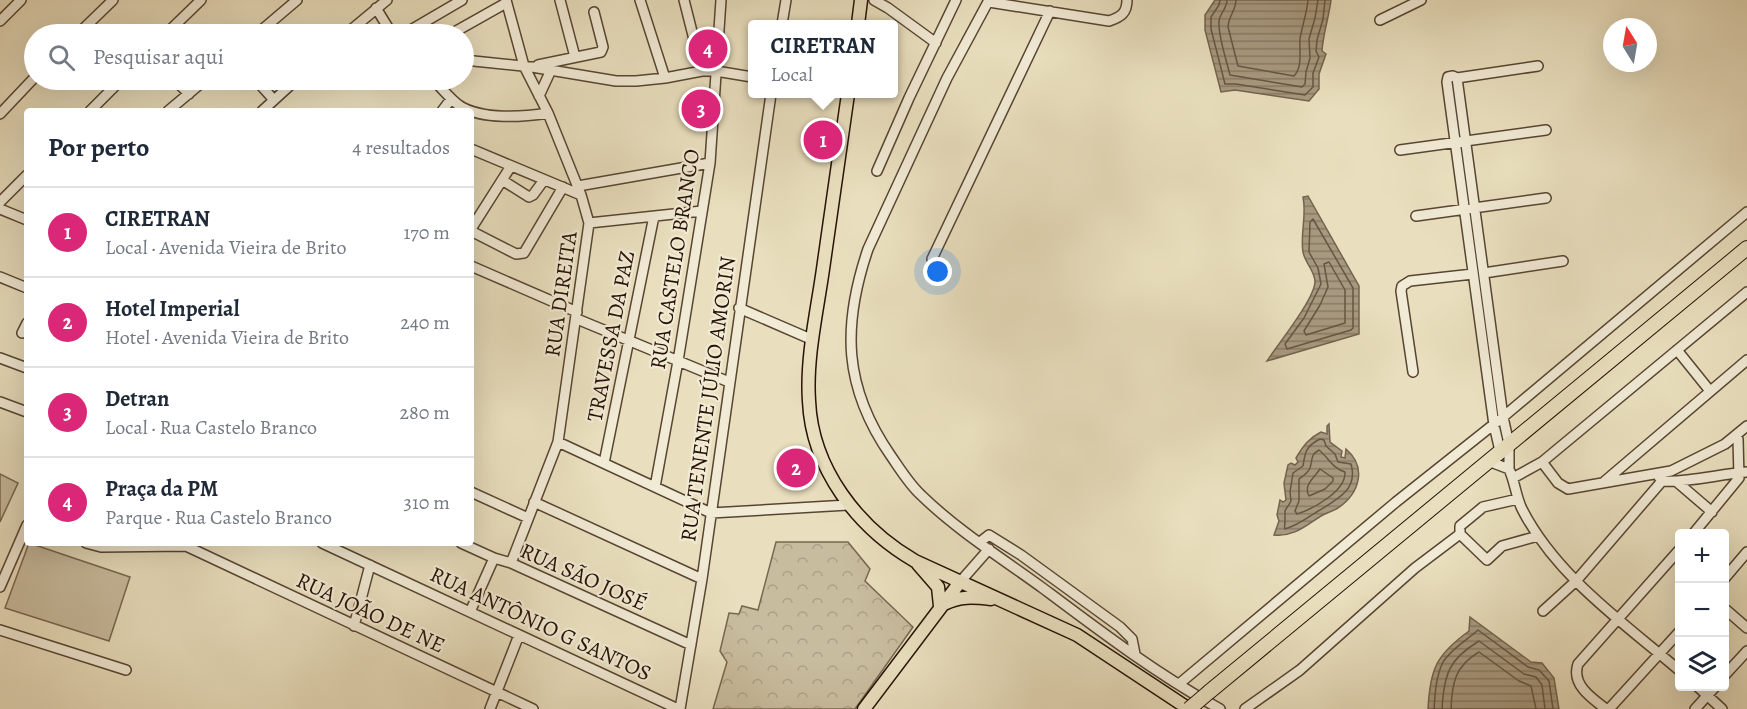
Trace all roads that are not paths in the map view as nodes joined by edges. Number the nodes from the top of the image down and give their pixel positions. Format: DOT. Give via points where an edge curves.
graph roads {
  1 [pos="21,0"];
  2 [pos="113,0"];
  3 [pos="201,0"];
  4 [pos="297,0"];
  5 [pos="387,0"];
  6 [pos="462,0"];
  7 [pos="560,0"];
  8 [pos="640,0"];
  9 [pos="684,0"];
  10 [pos="721,0"];
  11 [pos="786,0"];
  12 [pos="861,0"];
  13 [pos="874,0"];
  14 [pos="956,0"];
  15 [pos="1127,0"];
  16 [pos="1421,0"];
  17 [pos="989,1"];
  18 [pos="506,2"];
  19 [pos="890,4"];
  20 [pos="376,8"];
  21 [pos="1050,11"];
  22 [pos="594,12"];
  23 [pos="783,20"];
  24 [pos="858,20"];
  25 [pos="1380,20"];
  26 [pos="0,21"];
  27 [pos="88,24"];
  28 [pos="176,24"];
  29 [pos="269,24"];
  30 [pos="358,24"];
  31 [pos="386,24"];
  32 [pos="421,24"];
  33 [pos="468,24"];
  34 [pos="936,43"];
  35 [pos="575,57"];
  36 [pos="474,61"];
  37 [pos="1538,66"];
  38 [pos="528,67"];
  39 [pos="551,70"];
  40 [pos="702,71"];
  41 [pos="716,71"];
  42 [pos="748,76"];
  43 [pos="665,78"];
  44 [pos="1452,80"];
  45 [pos="24,89"];
  46 [pos="111,90"];
  47 [pos="185,90"];
  48 [pos="194,90"];
  49 [pos="265,90"];
  50 [pos="285,90"];
  51 [pos="442,90"];
  52 [pos="189,94"];
  53 [pos="539,96"];
  54 [pos="770,98"];
  55 [pos="847,98"];
  56 [pos="451,99"];
  57 [pos="274,100"];
  58 [pos="93,108"];
  59 [pos="172,108"];
  60 [pos="265,108"];
  61 [pos="444,108"];
  62 [pos="465,108"];
  63 [pos="474,112"];
  64 [pos="548,113"];
  65 [pos="0,114"];
  66 [pos="1546,130"];
  67 [pos="1466,141"];
  68 [pos="1455,142"];
  69 [pos="474,150"];
  70 [pos="1400,150"];
  71 [pos="710,163"];
  72 [pos="511,166"];
  73 [pos="877,171"];
  74 [pos="24,178"];
  75 [pos="502,180"];
  76 [pos="544,180"];
  77 [pos="563,187"];
  78 [pos="580,191"];
  79 [pos="1546,198"];
  80 [pos="0,202"];
  81 [pos="1475,208"];
  82 [pos="0,209"];
  83 [pos="1464,209"];
  84 [pos="702,211"];
  85 [pos="1747,212"];
  86 [pos="654,216"];
  87 [pos="1416,216"];
  88 [pos="24,219"];
  89 [pos="589,223"];
  90 [pos="474,225"];
  91 [pos="474,232"];
  92 [pos="1747,248"];
  93 [pos="932,259"];
  94 [pos="1563,261"];
  95 [pos="474,267"];
  96 [pos="1484,273"];
  97 [pos="1473,274"];
  98 [pos="0,277"];
  99 [pos="24,287"];
  100 [pos="1747,292"];
  101 [pos="739,308"];
  102 [pos="577,316"];
  103 [pos="24,329"];
  104 [pos="22,333"];
  105 [pos="628,340"];
  106 [pos="813,340"];
  107 [pos="1677,350"];
  108 [pos="0,358"];
  109 [pos="1747,360"];
  110 [pos="678,361"];
  111 [pos="24,367"];
  112 [pos="1413,372"];
  113 [pos="729,382"];
  114 [pos="1710,391"];
  115 [pos="0,402"];
  116 [pos="24,411"];
  117 [pos="1503,417"];
  118 [pos="1494,424"];
  119 [pos="1747,426"];
  120 [pos="1739,439"];
  121 [pos="558,442"];
  122 [pos="1504,448"];
  123 [pos="1488,461"];
  124 [pos="1542,462"];
  125 [pos="604,463"];
  126 [pos="1743,472"];
  127 [pos="1511,474"];
  128 [pos="1660,478"];
  129 [pos="1603,482"];
  130 [pos="1677,482"];
  131 [pos="655,487"];
  132 [pos="474,493"];
  133 [pos="1518,499"];
  134 [pos="534,502"];
  135 [pos="848,505"];
  136 [pos="1713,512"];
  137 [pos="711,513"];
  138 [pos="528,518"];
  139 [pos="1698,529"];
  140 [pos="24,532"];
  141 [pos="1460,534"];
  142 [pos="1538,536"];
  143 [pos="980,542"];
  144 [pos="188,546"];
  145 [pos="329,546"];
  146 [pos="467,546"];
  147 [pos="989,549"];
  148 [pos="1747,552"];
  149 [pos="1675,554"];
  150 [pos="494,558"];
  151 [pos="915,561"];
  152 [pos="511,563"];
  153 [pos="370,565"];
  154 [pos="1729,574"];
  155 [pos="702,579"];
  156 [pos="1576,581"];
  157 [pos="960,582"];
  158 [pos="0,587"];
  159 [pos="1004,601"];
  160 [pos="940,606"];
  161 [pos="1542,611"];
  162 [pos="470,612"];
  163 [pos="1729,612"];
  164 [pos="1617,618"];
  165 [pos="354,626"];
  166 [pos="1747,628"];
  167 [pos="0,630"];
  168 [pos="519,635"];
  169 [pos="1675,636"];
  170 [pos="692,645"];
  171 [pos="1747,651"];
  172 [pos="1135,654"];
  173 [pos="1659,654"];
  174 [pos="1675,667"];
  175 [pos="126,670"];
  176 [pos="1729,671"];
  177 [pos="1179,684"];
  178 [pos="1701,691"];
  179 [pos="1712,691"];
  180 [pos="497,693"];
  181 [pos="1707,696"];
  182 [pos="490,709"];
  183 [pos="533,709"];
  184 [pos="679,709"];
  185 [pos="864,709"];
  186 [pos="1189,709"];
  187 [pos="1220,709"];
  188 [pos="1245,709"];
  189 [pos="1607,709"];
  190 [pos="1695,709"];
  191 [pos="1722,709"];
  1 -- 26 [label="street"];
  2 -- 27 [label="street"];
  3 -- 28 [label="street"];
  4 -- 29 [label="street"];
  5 -- 20 [label="street"];
  6 -- 32 [label="street"];
  7 -- 35 [label="street"];
  8 -- 43 [label="street"];
  9 -- 40 [label="street"];
  10 -- 41 [label="street, RUA CASTELO BRANCO"];
  11 -- 23 [label="street"];
  12 -- 24 [label="main road"];
  13 -- 19 [label="street"];
  14 -- 34 [label="street"];
  15 -- 21 [label="street" via="1120,18 1110,21"];
  16 -- 25 [label="street"];
  17 -- 21 [label="street"];
  17 -- 143 [label="street" via="947,78 868,249 852,316 851,358 868,420 879,439 920,494"];
  18 -- 33 [label="street"];
  18 -- 38 [label="street, RUA DIREITA"];
  19 -- 34 [label="street"];
  20 -- 30 [label="street"];
  20 -- 31 [label="street"];
  21 -- 93 [label="street"];
  22 -- 35 [label="street" via="603,49"];
  34 -- 73 [label="street"];
  35 -- 38 [label="street"];
  36 -- 38 [label="street"];
  37 -- 44 [label="street"];
  38 -- 39 [label="street"];
  38 -- 53 [label="street, RUA DIREITA"];
  39 -- 43 [label="street" via="616,81"];
  39 -- 53 [label="street"];
  40 -- 41 [label="street"];
  40 -- 43 [label="street"];
  41 -- 42 [label="street"];
  41 -- 71 [label="street, RUA CASTELO BRANCO"];
  44 -- 67 [label="street"];
  44 -- 68 [label="street"];
  45 -- 65 [label="street"];
  46 -- 58 [label="street"];
  47 -- 52 [label="street"];
  48 -- 52 [label="street"];
  49 -- 57 [label="street"];
  50 -- 57 [label="street"];
  51 -- 56 [label="street"];
  52 -- 59 [label="street"];
  53 -- 64 [label="street, RUA DIREITA"];
  54 -- 101 [label="street, RUA TENENTE JÚLIO AMORIN"];
  55 -- 106 [label="main road"];
  56 -- 61 [label="street"];
  56 -- 62 [label="street"];
  57 -- 60 [label="street"];
  63 -- 64 [label="street" via="514,117"];
  64 -- 78 [label="street, RUA DIREITA"];
  66 -- 67 [label="street"];
  67 -- 68 [label="street"];
  67 -- 81 [label="street"];
  68 -- 70 [label="street"];
  68 -- 83 [label="street"];
  69 -- 72 [label="street"];
  71 -- 78 [label="street"];
  71 -- 84 [label="street, RUA CASTELO BRANCO"];
  72 -- 75 [label="street"];
  72 -- 76 [label="street"];
  74 -- 80 [label="street"];
  75 -- 76 [label="street" via="529,197"];
  75 -- 90 [label="street"];
  76 -- 77 [label="street"];
  77 -- 78 [label="street"];
  77 -- 91 [label="street" via="524,253 516,254"];
  78 -- 89 [label="street, RUA DIREITA"];
  79 -- 81 [label="street"];
  81 -- 83 [label="street"];
  81 -- 96 [label="street"];
  82 -- 88 [label="street"];
  83 -- 87 [label="street"];
  83 -- 97 [label="street"];
  84 -- 86 [label="street"];
  84 -- 110 [label="street, RUA CASTELO BRANCO"];
  85 -- 117 [label="street"];
  86 -- 89 [label="street"];
  86 -- 105 [label="street, TRAVESSA DA PAZ"];
  89 -- 102 [label="street, RUA DIREITA"];
  92 -- 122 [label="highway"];
  94 -- 96 [label="street"];
  95 -- 102 [label="street"];
  96 -- 117 [label="street"];
  97 -- 112 [label="street" via="1410,281 1402,286"];
  97 -- 118 [label="street"];
  98 -- 99 [label="street"];
  100 -- 107 [label="street"];
  101 -- 106 [label="street"];
  101 -- 113 [label="street, RUA TENENTE JÚLIO AMORIN"];
  102 -- 105 [label="street"];
  102 -- 121 [label="street, RUA DIREITA"];
  103 -- 104 [label="street"];
  105 -- 110 [label="street"];
  105 -- 125 [label="street, TRAVESSA DA PAZ"];
  106 -- 135 [label="main road" via="808,390 813,428 828,471"];
  107 -- 114 [label="street"];
  107 -- 124 [label="street"];
  108 -- 111 [label="street"];
  109 -- 114 [label="street"];
  110 -- 113 [label="street"];
  110 -- 131 [label="street, RUA CASTELO BRANCO"];
  113 -- 137 [label="street, RUA TENENTE JÚLIO AMORIN"];
  114 -- 129 [label="street"];
  115 -- 116 [label="street"];
  117 -- 118 [label="street"];
  117 -- 122 [label="street"];
  118 -- 122 [label="street"];
  118 -- 177 [label="street"];
  119 -- 120 [label="street"];
  120 -- 126 [label="street"];
  120 -- 128 [label="street"];
  121 -- 125 [label="street"];
  121 -- 134 [label="street, RUA DIREITA"];
  122 -- 123 [label="highway"];
  122 -- 127 [label="street"];
  123 -- 127 [label="street"];
  123 -- 186 [label="highway, bridge"];
  124 -- 127 [label="street"];
  124 -- 129 [label="street" via="1562,487"];
  125 -- 131 [label="street"];
  126 -- 130 [label="street"];
  126 -- 136 [label="street"];
  127 -- 133 [label="street"];
  128 -- 129 [label="street"];
  128 -- 130 [label="street"];
  128 -- 156 [label="street"];
  130 -- 136 [label="street"];
  131 -- 137 [label="street"];
  132 -- 138 [label="street"];
  133 -- 141 [label="street" via="1478,510 1460,526"];
  133 -- 142 [label="street"];
  134 -- 138 [label="street, RUA DIREITA"];
  134 -- 155 [label="street"];
  135 -- 137 [label="street"];
  135 -- 151 [label="main road" via="891,546"];
  136 -- 139 [label="street"];
  137 -- 155 [label="street, RUA TENENTE JÚLIO AMORIN"];
  138 -- 152 [label="street, RUA DIREITA"];
  140 -- 158 [label="street"];
  141 -- 142 [label="street" via="1487,560 1502,546"];
  141 -- 188 [label="street" via="1415,568 1300,670"];
  142 -- 156 [label="street"];
  143 -- 147 [label="street"];
  143 -- 172 [label="street" via="989,535 1030,561 1120,627 1132,639"];
  144 -- 165 [label="street, RUA JOÃO DE NE"];
  145 -- 153 [label="street, RUA ANTÔNIO G SANTOS"];
  146 -- 150 [label="street, RUA SÃO JOSÉ"];
  147 -- 157 [label="street"];
  147 -- 172 [label="street"];
  148 -- 154 [label="street"];
  149 -- 164 [label="street"];
  150 -- 152 [label="street, RUA SÃO JOSÉ"];
  150 -- 162 [label="street"];
  151 -- 157 [label="main road"];
  151 -- 160 [label="main road" via="938,587"];
  152 -- 170 [label="street, RUA SÃO JOSÉ"];
  153 -- 162 [label="street, RUA ANTÔNIO G SANTOS"];
  153 -- 165 [label="street"];
  155 -- 170 [label="street, RUA TENENTE JÚLIO AMORIN"];
  156 -- 161 [label="street"];
  156 -- 164 [label="street"];
  157 -- 159 [label="main road"];
  157 -- 160 [label="main road"];
  159 -- 160 [label="main road" via="967,597"];
  159 -- 186 [label="main road" via="1077,635"];
  160 -- 185 [label="main road"];
  162 -- 168 [label="street, RUA ANTÔNIO G SANTOS"];
  163 -- 166 [label="street"];
  164 -- 173 [label="street"];
  164 -- 189 [label="street" via="1578,664 1575,673 1585,691"];
  165 -- 180 [label="street, RUA JOÃO DE NE"];
  167 -- 175 [label="street"];
  168 -- 180 [label="street"];
  168 -- 184 [label="street, RUA ANTÔNIO G SANTOS"];
  169 -- 173 [label="street"];
  170 -- 184 [label="street, RUA TENENTE JÚLIO AMORIN"];
  171 -- 176 [label="street"];
  172 -- 177 [label="street"];
  173 -- 174 [label="street"];
  173 -- 189 [label="street"];
  177 -- 187 [label="street"];
  178 -- 181 [label="street"];
  179 -- 181 [label="street"];
  180 -- 182 [label="street"];
  180 -- 183 [label="street, RUA JOÃO DE NE"];
  181 -- 190 [label="street"];
  181 -- 191 [label="street"];
}
